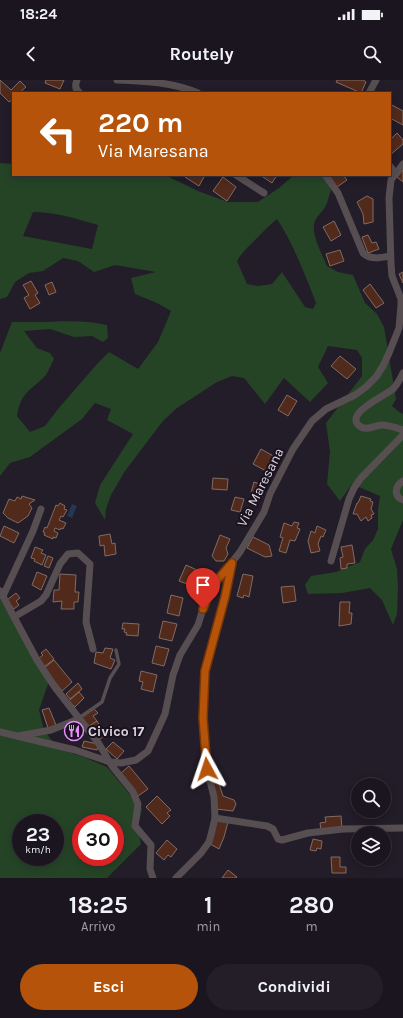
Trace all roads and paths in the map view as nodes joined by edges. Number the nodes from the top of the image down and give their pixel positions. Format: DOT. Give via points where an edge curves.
graph roads {
  1 [pos="77,80"];
  2 [pos="117,80"];
  3 [pos="168,80"];
  4 [pos="376,80"];
  5 [pos="174,85"];
  6 [pos="79,92"];
  7 [pos="195,92"];
  8 [pos="370,92"];
  9 [pos="403,164"];
  10 [pos="391,167"];
  11 [pos="396,173"];
  12 [pos="238,176"];
  13 [pos="326,176"];
  14 [pos="264,193"];
  15 [pos="390,256"];
  16 [pos="399,328"];
  17 [pos="403,335"];
  18 [pos="403,373"];
  19 [pos="403,430"];
  20 [pos="403,435"];
  21 [pos="403,481"];
  22 [pos="403,500"];
  23 [pos="41,509"];
  24 [pos="331,561"];
  25 [pos="232,563"];
  26 [pos="2,594"];
  27 [pos="14,617"];
  28 [pos="93,649"];
  29 [pos="116,650"];
  30 [pos="79,718"];
  31 [pos="0,732"];
  32 [pos="15,736"];
  33 [pos="110,762"];
  34 [pos="215,818"];
  35 [pos="403,828"];
  36 [pos="153,878"];
  37 [pos="176,878"];
  1 -- 6 [label="street" via="75,85"];
  2 -- 5 [label="street"];
  3 -- 5 [label="lane"];
  4 -- 8 [label="street"];
  5 -- 7 [label="street"];
  9 -- 11 [label="street, Via Maresana"];
  10 -- 11 [label="street"];
  11 -- 15 [label="street, Via Maresana" via="391,180 389,198"];
  12 -- 14 [label="street"];
  13 -- 15 [label="street" via="338,193 363,253 370,258"];
  15 -- 16 [label="street, Via Maresana" via="392,276 402,305"];
  16 -- 17 [label="street"];
  16 -- 25 [label="street, Via Maresana" via="376,377 355,395 326,409 312,421 293,449 270,494 264,512"];
  18 -- 19 [label="street" via="393,389 357,414 356,423 366,429 382,425"];
  20 -- 24 [label="street" via="354,488"];
  21 -- 22 [label="street" via="397,486 396,495"];
  23 -- 26 [label="street"];
  25 -- 33 [label="street, Via Maresana" via="212,586 198,625 180,655 165,714 148,751 136,760"];
  25 -- 34 [label="street" via="205,671 203,718 207,769 214,797"];
  26 -- 27 [label="street"];
  27 -- 28 [label="street" via="41,601 60,564 68,554 78,553 90,564 86,622"];
  27 -- 30 [label="street" via="37,660"];
  29 -- 30 [label="lane" via="119,664 110,678 102,702"];
  30 -- 32 [label="street" via="51,730"];
  30 -- 33 [label="street"];
  31 -- 32 [label="street"];
  32 -- 33 [label="street" via="75,750"];
  33 -- 36 [label="street" via="133,792 138,804 135,826 150,845 150,869"];
  34 -- 35 [label="street" via="267,826 282,840 308,833 343,829"];
  34 -- 37 [label="street" via="209,842"];
}
